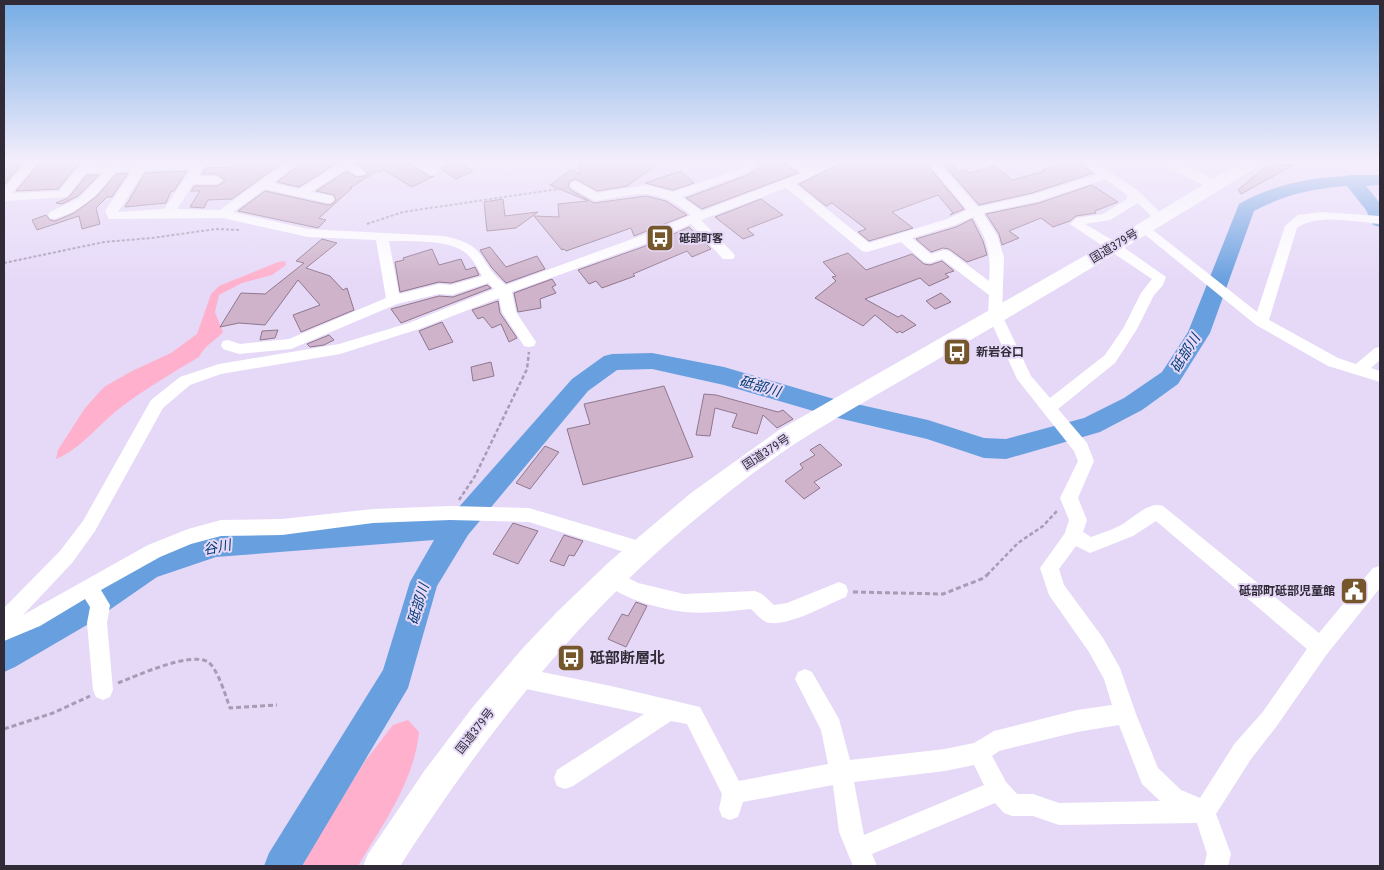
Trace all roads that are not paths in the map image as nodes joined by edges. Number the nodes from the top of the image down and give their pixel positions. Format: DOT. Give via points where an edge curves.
graph roads {
  1 [pos="85,201"];
  2 [pos="118,201"];
  3 [pos="176,201"];
  4 [pos="241,201"];
  5 [pos="678,201"];
  6 [pos="742,201"];
  7 [pos="809,201"];
  8 [pos="966,201"];
  9 [pos="1023,201"];
  10 [pos="1133,201"];
  11 [pos="1138,201"];
  12 [pos="1189,201"];
  13 [pos="975,211"];
  14 [pos="168,213"];
  15 [pos="223,214"];
  16 [pos="54,215"];
  17 [pos="696,218"];
  18 [pos="1378,220"];
  19 [pos="1152,223"];
  20 [pos="382,236"];
  21 [pos="903,236"];
  22 [pos="1114,246"];
  23 [pos="728,256"];
  24 [pos="489,278"];
  25 [pos="505,291"];
  26 [pos="997,294"];
  27 [pos="393,300"];
  28 [pos="995,315"];
  29 [pos="1255,318"];
  30 [pos="530,342"];
  31 [pos="228,345"];
  32 [pos="1380,352"];
  33 [pos="1358,371"];
  34 [pos="1380,377"];
  35 [pos="1050,409"];
  36 [pos="1081,448"];
  37 [pos="1073,536"];
  38 [pos="640,549"];
  39 [pos="1380,574"];
  40 [pos="611,577"];
  41 [pos="839,592"];
  42 [pos="93,595"];
  43 [pos="4,621"];
  44 [pos="4,632"];
  45 [pos="1320,648"];
  46 [pos="517,677"];
  47 [pos="806,679"];
  48 [pos="103,690"];
  49 [pos="668,712"];
  50 [pos="1125,714"];
  51 [pos="979,753"];
  52 [pos="842,772"];
  53 [pos="565,778"];
  54 [pos="998,790"];
  55 [pos="1204,812"];
  56 [pos="861,857"];
  57 [pos="380,866"];
  58 [pos="1216,866"];
  1 -- 16 [label="street"];
  2 -- 14 [label="street" via="111,211 113,216"];
  3 -- 14 [label="street"];
  4 -- 15 [label="street"];
  5 -- 17 [label="street"];
  6 -- 17 [label="street"];
  7 -- 21 [label="street" via="866,248"];
  8 -- 13 [label="street"];
  9 -- 13 [label="street"];
  10 -- 22 [label="street" via="1106,217 1076,224"];
  11 -- 19 [label="street"];
  12 -- 19 [label="highway, 国道379号"];
  13 -- 21 [label="street" via="951,222"];
  13 -- 26 [label="street" via="991,235 997,257"];
  14 -- 15 [label="street"];
  15 -- 20 [label="street" via="308,233"];
  17 -- 23 [label="street"];
  17 -- 25 [label="street"];
  18 -- 29 [label="street" via="1322,216 1302,218 1291,226"];
  19 -- 22 [label="highway, 国道379号"];
  19 -- 29 [label="street" via="1198,272"];
  20 -- 24 [label="street" via="459,244 477,256"];
  20 -- 27 [label="street"];
  21 -- 26 [label="street" via="929,260 944,254"];
  22 -- 28 [label="highway, 国道379号"];
  22 -- 35 [label="street" via="1159,277 1158,282 1148,293 1110,359"];
  24 -- 25 [label="street"];
  24 -- 27 [label="street" via="452,290 440,289"];
  25 -- 30 [label="street" via="509,312"];
  25 -- 43 [label="street" via="414,326 340,349 219,368 185,381 157,404 89,526 66,557"];
  26 -- 28 [label="street"];
  27 -- 31 [label="street" via="291,344 238,349"];
  28 -- 35 [label="street" via="1025,379"];
  28 -- 38 [label="highway, 国道379号" via="739,469"];
  29 -- 33 [label="street" via="1333,362"];
  32 -- 33 [label="street"];
  33 -- 34 [label="street"];
  35 -- 36 [label="street"];
  36 -- 37 [label="street" via="1086,461 1069,498 1078,520"];
  37 -- 45 [label="street" via="1090,545 1127,531 1156,511"];
  37 -- 50 [label="street" via="1049,568 1056,589 1096,645 1112,676"];
  38 -- 40 [label="highway, 国道379号"];
  38 -- 42 [label="street" via="529,515 373,516 282,526 221,528 154,551"];
  39 -- 45 [label="street"];
  40 -- 41 [label="street" via="634,591 684,603 755,600 770,614 788,612"];
  40 -- 46 [label="highway, 国道379号"];
  42 -- 44 [label="street"];
  42 -- 48 [label="street"];
  45 -- 55 [label="street" via="1243,751"];
  46 -- 49 [label="street" via="611,696"];
  46 -- 57 [label="highway, 国道379号" via="436,782"];
  47 -- 52 [label="street" via="831,727"];
  49 -- 52 [label="street" via="693,714 731,801"];
  49 -- 53 [label="street"];
  50 -- 51 [label="street" via="1078,721 994,742"];
  50 -- 55 [label="street" via="1150,776 1173,798"];
  51 -- 52 [label="street"];
  51 -- 54 [label="street"];
  52 -- 56 [label="street" via="850,832"];
  54 -- 55 [label="street" via="1012,805 1033,805 1059,814"];
  54 -- 56 [label="street"];
  55 -- 58 [label="street" via="1219,854"];
}
